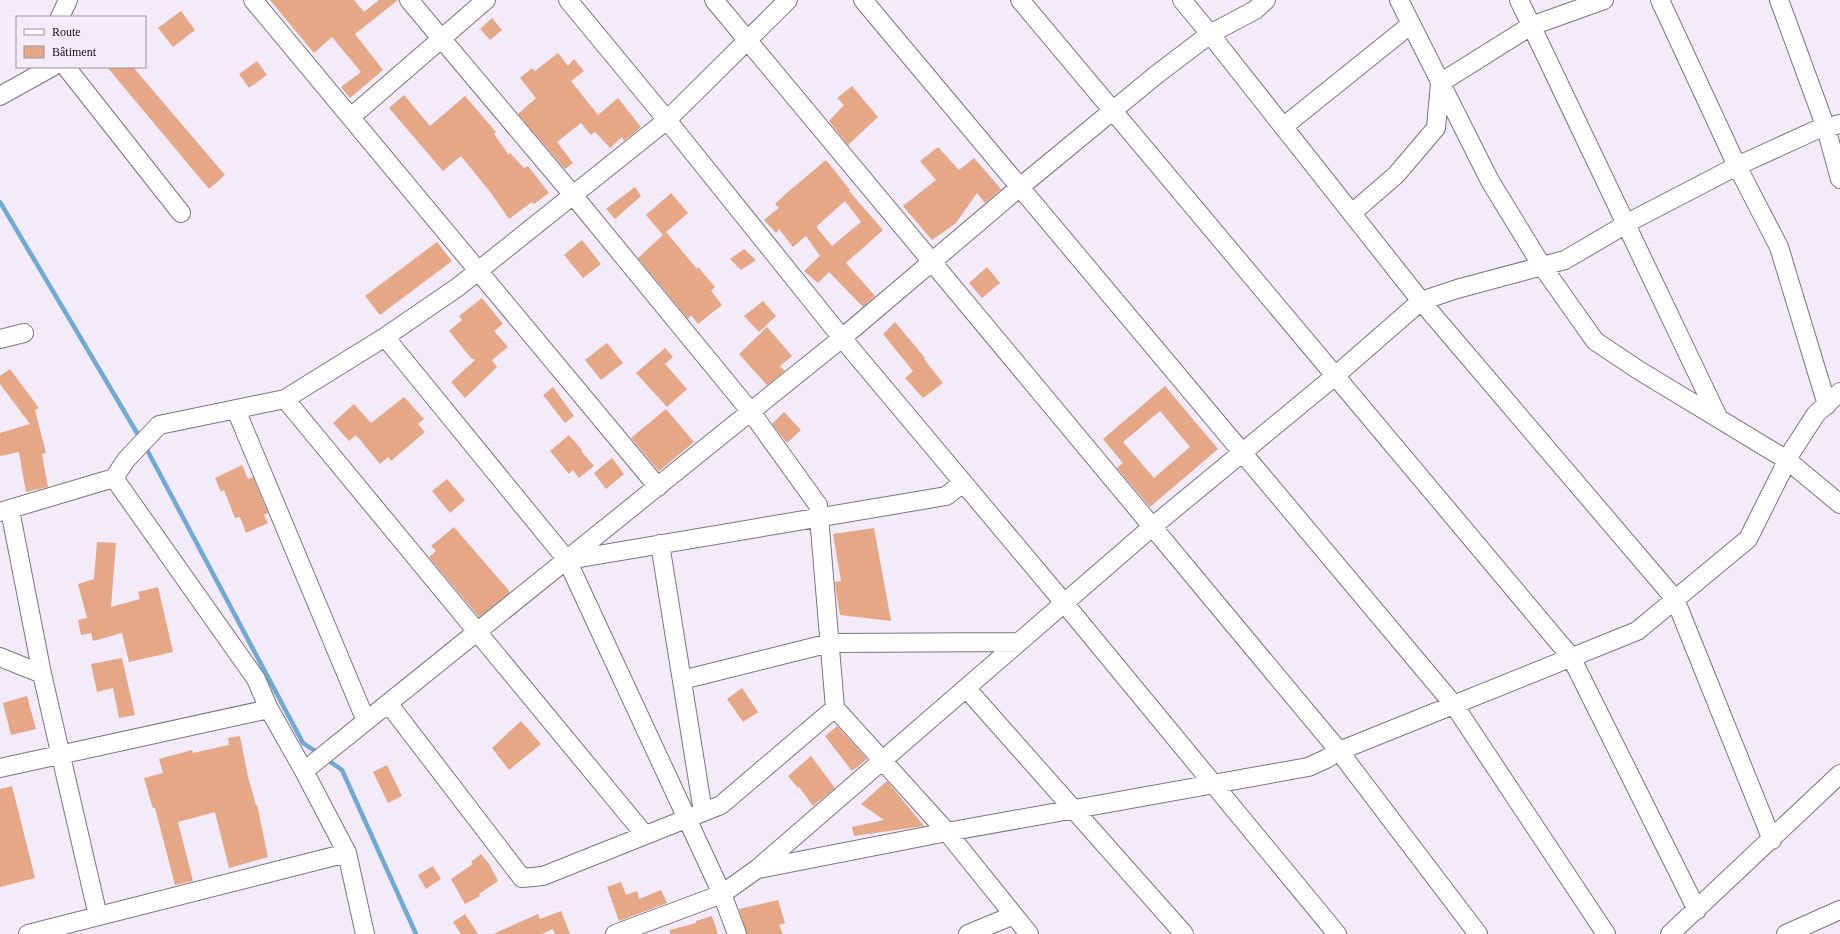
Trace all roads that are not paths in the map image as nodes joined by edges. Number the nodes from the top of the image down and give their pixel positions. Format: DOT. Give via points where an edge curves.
graph roads {
  1 [pos="68,0"];
  2 [pos="253,0"];
  3 [pos="409,0"];
  4 [pos="486,0"];
  5 [pos="568,0"];
  6 [pos="714,0"];
  7 [pos="788,0"];
  8 [pos="863,0"];
  9 [pos="1020,0"];
  10 [pos="1182,0"];
  11 [pos="1266,0"];
  12 [pos="1398,0"];
  13 [pos="1519,0"];
  14 [pos="1604,0"];
  15 [pos="1660,0"];
  16 [pos="1779,0"];
  17 [pos="60,16"];
  18 [pos="1411,24"];
  19 [pos="1531,26"];
  20 [pos="1210,34"];
  21 [pos="441,39"];
  22 [pos="748,41"];
  23 [pos="50,68"];
  24 [pos="67,68"];
  25 [pos="1440,83"];
  26 [pos="0,96"];
  27 [pos="1113,110"];
  28 [pos="350,117"];
  29 [pos="667,120"];
  30 [pos="1284,126"];
  31 [pos="1833,126"];
  32 [pos="1737,166"];
  33 [pos="1840,179"];
  34 [pos="1020,187"];
  35 [pos="574,195"];
  36 [pos="181,213"];
  37 [pos="1352,213"];
  38 [pos="1626,224"];
  39 [pos="932,261"];
  40 [pos="1542,266"];
  41 [pos="478,271"];
  42 [pos="1421,302"];
  43 [pos="24,333"];
  44 [pos="385,337"];
  45 [pos="842,338"];
  46 [pos="0,339"];
  47 [pos="1336,376"];
  48 [pos="1840,392"];
  49 [pos="285,399"];
  50 [pos="1827,405"];
  51 [pos="236,410"];
  52 [pos="751,412"];
  53 [pos="1718,417"];
  54 [pos="1243,452"];
  55 [pos="1787,460"];
  56 [pos="114,478"];
  57 [pos="963,483"];
  58 [pos="658,487"];
  59 [pos="1840,504"];
  60 [pos="5,511"];
  61 [pos="819,517"];
  62 [pos="1152,527"];
  63 [pos="660,544"];
  64 [pos="567,560"];
  65 [pos="1675,598"];
  66 [pos="1065,604"];
  67 [pos="478,632"];
  68 [pos="1018,642"];
  69 [pos="830,643"];
  70 [pos="0,656"];
  71 [pos="1571,657"];
  72 [pos="42,674"];
  73 [pos="682,680"];
  74 [pos="966,688"];
  75 [pos="388,703"];
  76 [pos="1454,705"];
  77 [pos="835,708"];
  78 [pos="269,709"];
  79 [pos="366,721"];
  80 [pos="1339,751"];
  81 [pos="60,754"];
  82 [pos="316,761"];
  83 [pos="884,761"];
  84 [pos="0,768"];
  85 [pos="1840,774"];
  86 [pos="1214,784"];
  87 [pos="1076,810"];
  88 [pos="695,815"];
  89 [pos="947,832"];
  90 [pos="645,835"];
  91 [pos="1772,840"];
  92 [pos="346,853"];
  93 [pos="757,869"];
  94 [pos="722,894"];
  95 [pos="1697,910"];
  96 [pos="1840,910"];
  97 [pos="1014,915"];
  98 [pos="98,916"];
  99 [pos="28,934"];
  100 [pos="365,934"];
  101 [pos="615,934"];
  102 [pos="737,934"];
  103 [pos="968,934"];
  104 [pos="1029,934"];
  105 [pos="1184,934"];
  106 [pos="1337,934"];
  107 [pos="1478,934"];
  108 [pos="1606,934"];
  109 [pos="1670,934"];
  110 [pos="1786,934"];
  1 -- 17 [label="street"];
  2 -- 28 [label="street"];
  3 -- 21 [label="street"];
  4 -- 21 [label="street"];
  5 -- 29 [label="street"];
  6 -- 22 [label="street"];
  7 -- 22 [label="street"];
  8 -- 34 [label="street"];
  9 -- 27 [label="street"];
  10 -- 20 [label="street"];
  11 -- 20 [label="street" via="1255,10"];
  12 -- 18 [label="street"];
  13 -- 19 [label="street"];
  14 -- 19 [label="street"];
  15 -- 32 [label="street"];
  16 -- 31 [label="street"];
  18 -- 25 [label="street"];
  18 -- 30 [label="street"];
  19 -- 25 [label="street"];
  19 -- 38 [label="street"];
  20 -- 27 [label="street"];
  20 -- 30 [label="street"];
  21 -- 28 [label="street"];
  21 -- 35 [label="street"];
  22 -- 29 [label="street"];
  22 -- 39 [label="street"];
  23 -- 26 [label="street"];
  24 -- 36 [label="street"];
  25 -- 37 [label="street" via="1436,128 1396,175"];
  25 -- 40 [label="street" via="1490,182"];
  27 -- 34 [label="street"];
  27 -- 47 [label="street"];
  28 -- 41 [label="street"];
  29 -- 35 [label="street"];
  29 -- 45 [label="street"];
  30 -- 37 [label="street"];
  31 -- 32 [label="street" via="1816,130"];
  31 -- 33 [label="street"];
  32 -- 38 [label="street"];
  32 -- 50 [label="street" via="1778,247"];
  34 -- 39 [label="street"];
  34 -- 54 [label="street"];
  35 -- 41 [label="street"];
  35 -- 52 [label="street"];
  37 -- 42 [label="street"];
  38 -- 40 [label="street" via="1565,260"];
  38 -- 53 [label="street"];
  39 -- 45 [label="street"];
  39 -- 62 [label="street"];
  40 -- 42 [label="street" via="1457,289"];
  40 -- 53 [label="street" via="1595,341"];
  41 -- 44 [label="street"];
  41 -- 58 [label="street"];
  42 -- 47 [label="street"];
  42 -- 65 [label="street"];
  43 -- 46 [label="street"];
  44 -- 49 [label="street"];
  44 -- 64 [label="street"];
  45 -- 52 [label="street"];
  45 -- 57 [label="street"];
  47 -- 54 [label="street"];
  47 -- 71 [label="street"];
  48 -- 50 [label="street"];
  49 -- 51 [label="street"];
  49 -- 67 [label="street"];
  50 -- 55 [label="street" via="1816,414"];
  51 -- 56 [label="street" via="159,425 126,460"];
  51 -- 79 [label="street"];
  52 -- 58 [label="street"];
  52 -- 61 [label="street" via="818,505"];
  53 -- 55 [label="street"];
  54 -- 62 [label="street"];
  54 -- 76 [label="street"];
  55 -- 59 [label="street"];
  55 -- 65 [label="street" via="1748,538"];
  56 -- 60 [label="street"];
  56 -- 78 [label="street" via="256,679"];
  57 -- 61 [label="street" via="946,496"];
  57 -- 66 [label="street"];
  58 -- 64 [label="street"];
  60 -- 72 [label="street"];
  61 -- 63 [label="street"];
  61 -- 69 [label="street"];
  62 -- 66 [label="street"];
  62 -- 80 [label="street"];
  63 -- 64 [label="street"];
  63 -- 73 [label="street"];
  64 -- 67 [label="street"];
  64 -- 88 [label="street"];
  65 -- 71 [label="street" via="1637,631"];
  65 -- 91 [label="street"];
  66 -- 68 [label="street"];
  66 -- 86 [label="street"];
  67 -- 75 [label="street"];
  67 -- 90 [label="street"];
  68 -- 69 [label="street"];
  68 -- 74 [label="street"];
  69 -- 73 [label="street"];
  69 -- 77 [label="street"];
  70 -- 72 [label="street"];
  71 -- 76 [label="street"];
  71 -- 95 [label="street"];
  72 -- 81 [label="street"];
  73 -- 88 [label="street"];
  74 -- 83 [label="street"];
  74 -- 87 [label="street"];
  75 -- 79 [label="street"];
  75 -- 90 [label="street" via="522,878 543,876"];
  76 -- 80 [label="street"];
  76 -- 108 [label="street"];
  77 -- 83 [label="street"];
  77 -- 88 [label="street" via="720,805"];
  78 -- 81 [label="street"];
  78 -- 82 [label="street"];
  79 -- 82 [label="street"];
  80 -- 86 [label="street" via="1308,767"];
  80 -- 107 [label="street"];
  81 -- 84 [label="street"];
  81 -- 98 [label="street"];
  82 -- 92 [label="street"];
  83 -- 89 [label="street"];
  83 -- 93 [label="street"];
  85 -- 91 [label="street"];
  86 -- 87 [label="street"];
  86 -- 106 [label="street"];
  87 -- 89 [label="street"];
  87 -- 105 [label="street"];
  88 -- 90 [label="street"];
  88 -- 94 [label="street"];
  89 -- 93 [label="street"];
  89 -- 97 [label="street"];
  91 -- 95 [label="street"];
  92 -- 98 [label="street"];
  92 -- 100 [label="street"];
  93 -- 94 [label="street"];
  94 -- 101 [label="street"];
  94 -- 102 [label="street"];
  95 -- 109 [label="street"];
  96 -- 110 [label="street"];
  97 -- 103 [label="street"];
  97 -- 104 [label="street"];
  98 -- 99 [label="street"];
}
